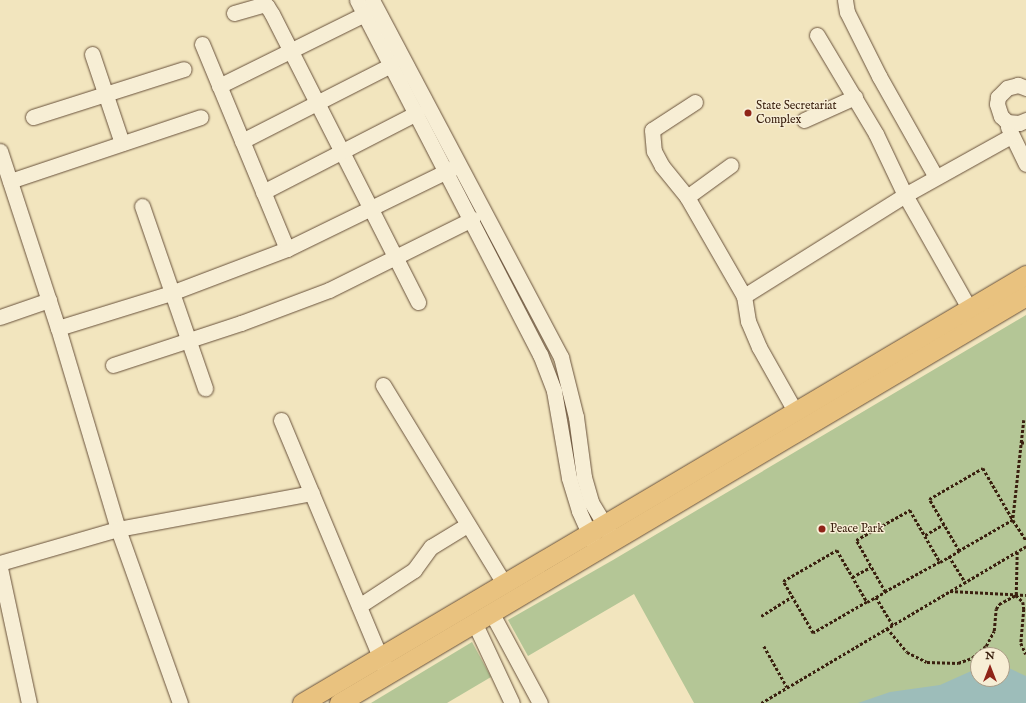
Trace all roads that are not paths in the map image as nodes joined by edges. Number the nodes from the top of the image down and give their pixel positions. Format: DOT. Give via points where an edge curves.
graph roads {
  1 [pos="357,0"];
  2 [pos="372,0"];
  3 [pos="845,0"];
  4 [pos="234,13"];
  5 [pos="365,14"];
  6 [pos="817,35"];
  7 [pos="202,44"];
  8 [pos="291,50"];
  9 [pos="92,54"];
  10 [pos="391,65"];
  11 [pos="184,69"];
  12 [pos="219,86"];
  13 [pos="1026,88"];
  14 [pos="106,95"];
  15 [pos="855,97"];
  16 [pos="695,102"];
  17 [pos="317,103"];
  18 [pos="417,113"];
  19 [pos="201,117"];
  20 [pos="33,118"];
  21 [pos="804,120"];
  22 [pos="1026,120"];
  23 [pos="1009,129"];
  24 [pos="242,141"];
  25 [pos="122,143"];
  26 [pos="0,151"];
  27 [pos="343,151"];
  28 [pos="1026,164"];
  29 [pos="731,165"];
  30 [pos="453,168"];
  31 [pos="936,177"];
  32 [pos="8,189"];
  33 [pos="263,192"];
  34 [pos="905,195"];
  35 [pos="687,197"];
  36 [pos="142,206"];
  37 [pos="371,208"];
  38 [pos="472,219"];
  39 [pos="287,249"];
  40 [pos="396,257"];
  41 [pos="1026,274"];
  42 [pos="171,293"];
  43 [pos="744,296"];
  44 [pos="1026,296"];
  45 [pos="49,300"];
  46 [pos="418,302"];
  47 [pos="969,308"];
  48 [pos="0,317"];
  49 [pos="58,328"];
  50 [pos="188,341"];
  51 [pos="113,365"];
  52 [pos="383,385"];
  53 [pos="205,388"];
  54 [pos="795,411"];
  55 [pos="281,420"];
  56 [pos="312,494"];
  57 [pos="467,525"];
  58 [pos="118,529"];
  59 [pos="601,537"];
  60 [pos="0,563"];
  61 [pos="0,568"];
  62 [pos="505,585"];
  63 [pos="359,606"];
  64 [pos="491,612"];
  65 [pos="474,622"];
  66 [pos="384,666"];
  67 [pos="29,703"];
  68 [pos="180,703"];
  69 [pos="302,703"];
  70 [pos="339,703"];
  71 [pos="512,703"];
  72 [pos="540,703"];
  1 -- 5 [label="street"];
  2 -- 30 [label="street"];
  3 -- 31 [label="street" via="847,12 879,76"];
  4 -- 8 [label="street" via="252,6 267,6"];
  5 -- 8 [label="street"];
  5 -- 10 [label="street"];
  6 -- 15 [label="street"];
  7 -- 12 [label="street"];
  8 -- 12 [label="street"];
  8 -- 17 [label="street"];
  9 -- 14 [label="street"];
  10 -- 17 [label="street"];
  10 -- 18 [label="street"];
  11 -- 14 [label="street"];
  12 -- 24 [label="street"];
  13 -- 23 [label="street" via="1012,86 998,97 998,110"];
  14 -- 20 [label="street"];
  14 -- 25 [label="street"];
  15 -- 21 [label="street"];
  15 -- 34 [label="street"];
  16 -- 35 [label="street" via="652,130 654,151 662,166"];
  17 -- 24 [label="street"];
  17 -- 27 [label="street"];
  18 -- 27 [label="street"];
  18 -- 30 [label="street"];
  19 -- 25 [label="street"];
  22 -- 23 [label="street"];
  23 -- 28 [label="street"];
  23 -- 31 [label="street"];
  24 -- 33 [label="street"];
  25 -- 32 [label="street"];
  26 -- 32 [label="street"];
  27 -- 33 [label="street"];
  27 -- 37 [label="street"];
  29 -- 35 [label="street"];
  30 -- 37 [label="street"];
  30 -- 38 [label="street"];
  30 -- 59 [label="street" via="561,356 576,417 584,477"];
  31 -- 34 [label="street"];
  32 -- 45 [label="street"];
  33 -- 39 [label="street"];
  34 -- 43 [label="street"];
  34 -- 47 [label="street"];
  35 -- 43 [label="street"];
  36 -- 42 [label="street"];
  37 -- 39 [label="street"];
  37 -- 40 [label="street"];
  38 -- 40 [label="street"];
  38 -- 59 [label="street" via="540,354 554,391 569,478"];
  39 -- 42 [label="street"];
  40 -- 46 [label="street"];
  40 -- 50 [label="street" via="329,290"];
  41 -- 47 [label="main road"];
  42 -- 49 [label="street"];
  42 -- 50 [label="street"];
  43 -- 54 [label="street" via="748,321 759,347"];
  44 -- 59 [label="main road"];
  45 -- 48 [label="street"];
  45 -- 49 [label="street"];
  47 -- 54 [label="main road"];
  49 -- 58 [label="street"];
  50 -- 51 [label="street"];
  50 -- 53 [label="street"];
  52 -- 57 [label="street"];
  54 -- 59 [label="main road"];
  55 -- 56 [label="street"];
  56 -- 58 [label="street"];
  56 -- 63 [label="street"];
  57 -- 62 [label="street"];
  57 -- 63 [label="street" via="431,547 414,570"];
  58 -- 60 [label="street"];
  58 -- 68 [label="street"];
  59 -- 62 [label="main road"];
  59 -- 64 [label="main road"];
  61 -- 67 [label="street"];
  62 -- 66 [label="main road"];
  63 -- 66 [label="street"];
  64 -- 65 [label="main road"];
  64 -- 72 [label="street"];
  65 -- 66 [label="main road"];
  65 -- 71 [label="street"];
  66 -- 69 [label="main road"];
  66 -- 70 [label="main road"];
}
